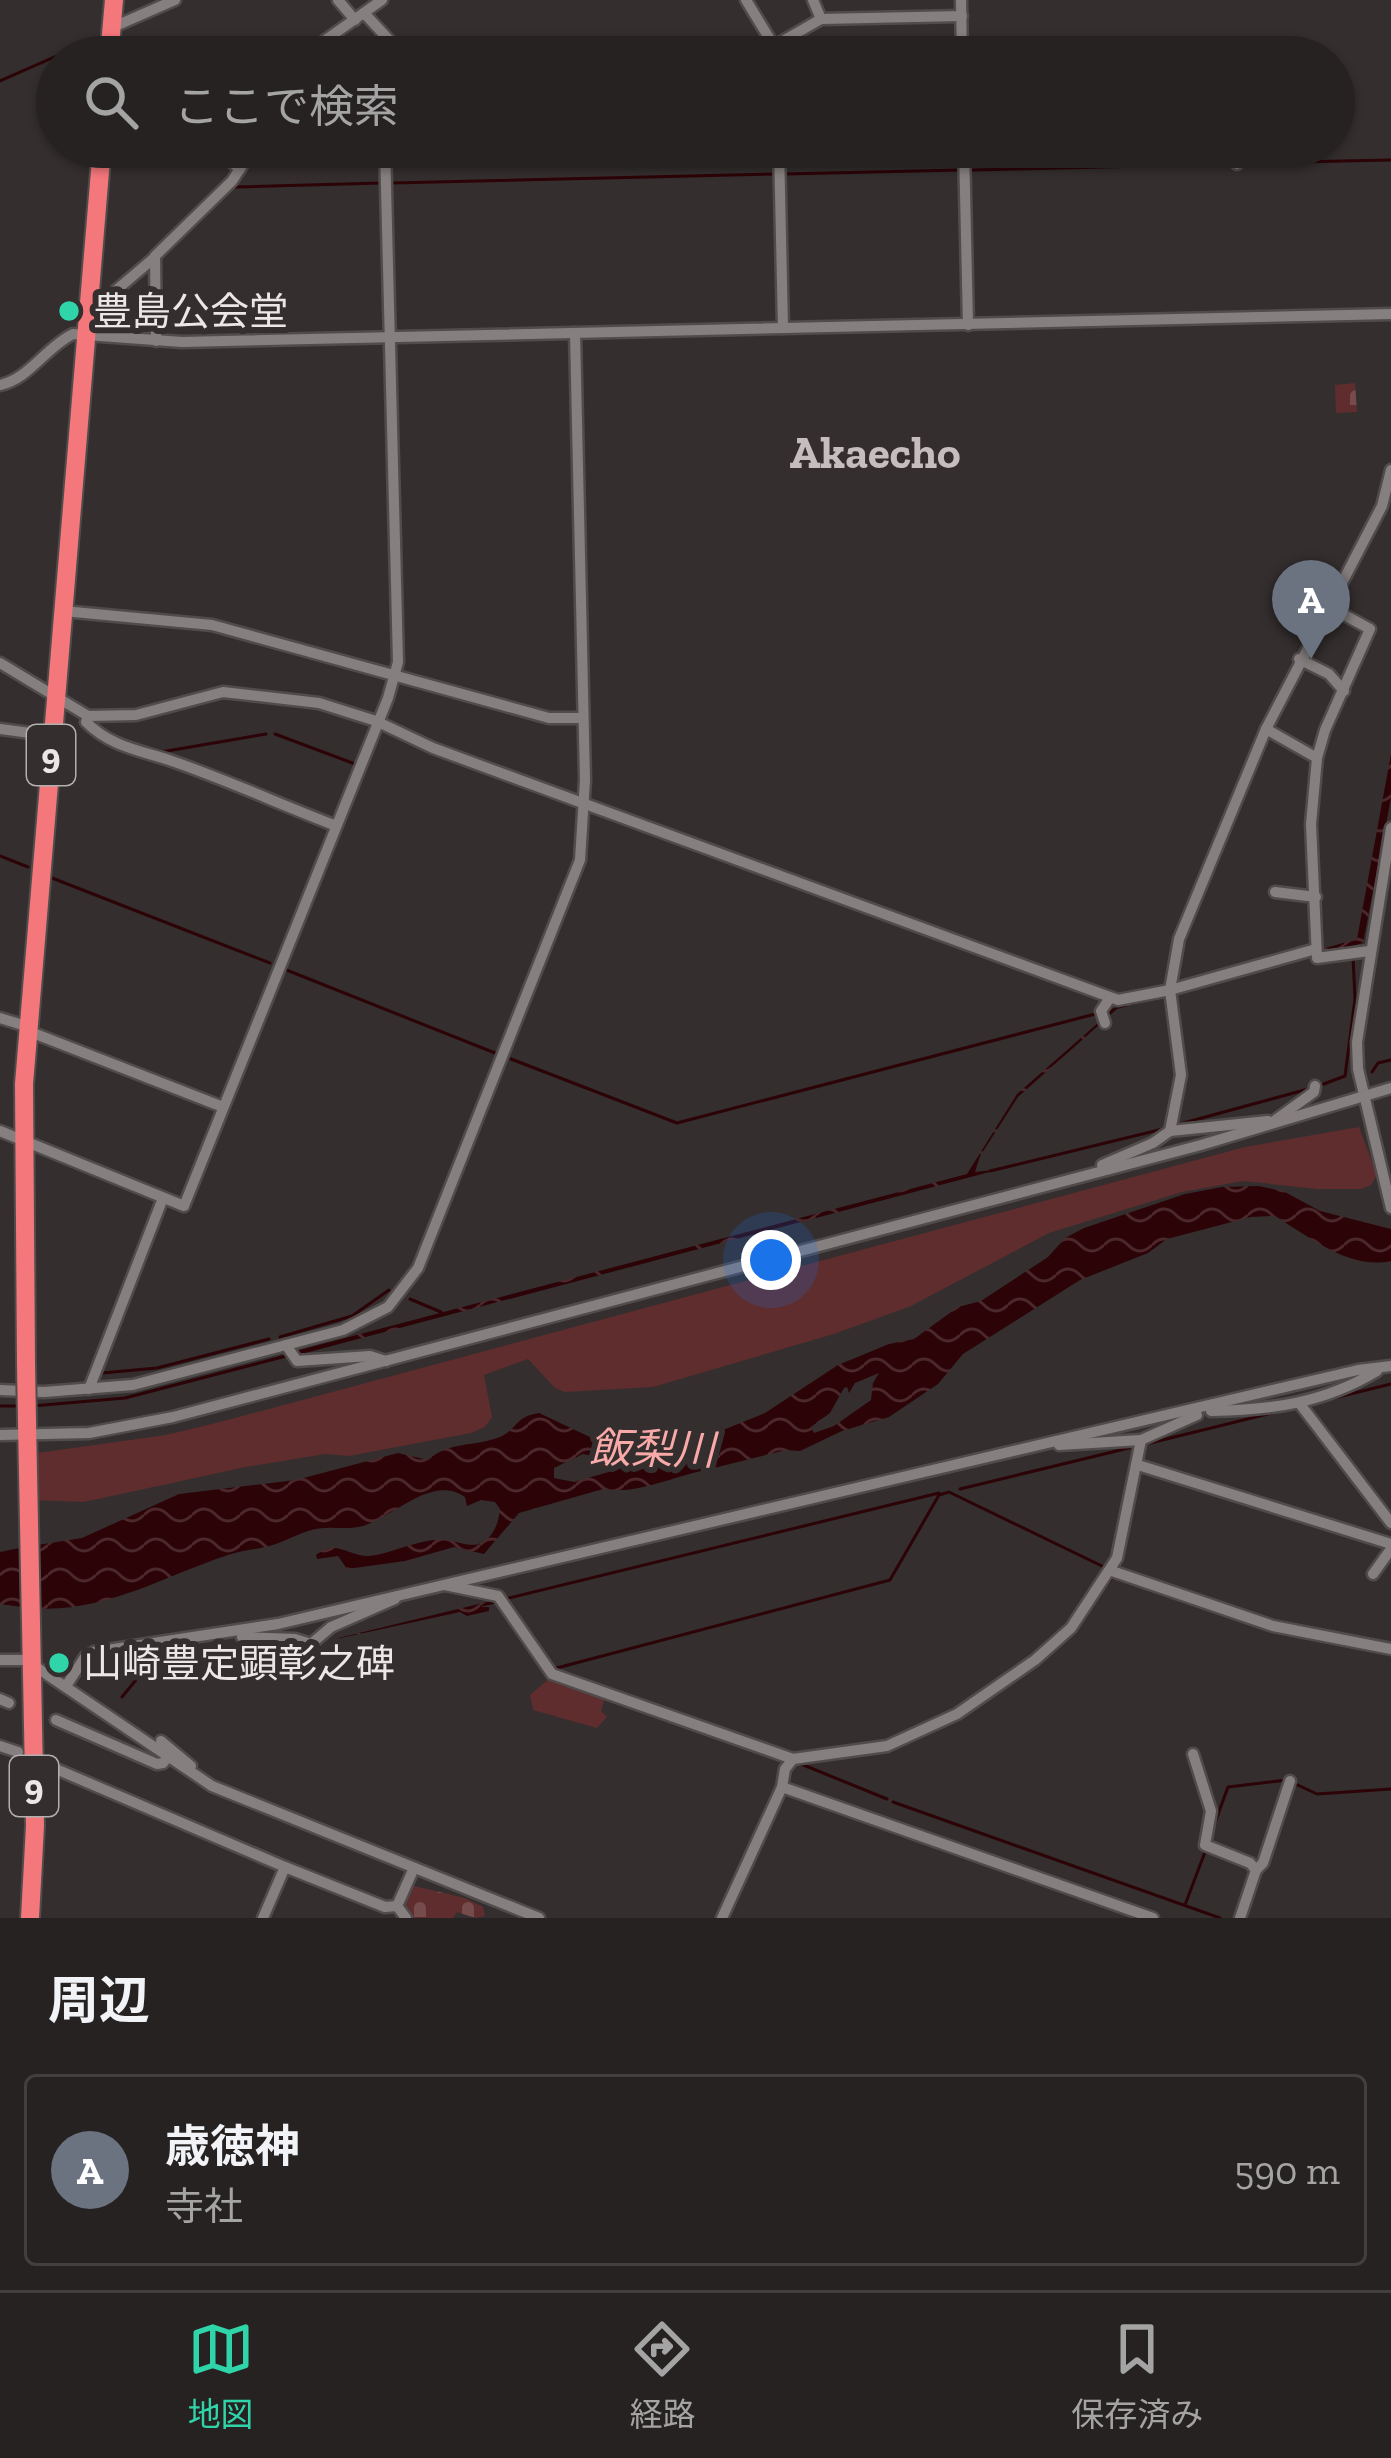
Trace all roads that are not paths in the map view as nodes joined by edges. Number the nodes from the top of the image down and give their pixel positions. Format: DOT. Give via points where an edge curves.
graph roads {
  1 [pos="114,0"];
  2 [pos="175,0"];
  3 [pos="338,0"];
  4 [pos="382,0"];
  5 [pos="746,0"];
  6 [pos="813,0"];
  7 [pos="961,0"];
  8 [pos="360,16"];
  9 [pos="962,16"];
  10 [pos="820,19"];
  11 [pos="111,28"];
  12 [pos="111,36"];
  13 [pos="331,36"];
  14 [pos="382,36"];
  15 [pos="767,36"];
  16 [pos="797,36"];
  17 [pos="962,36"];
  18 [pos="100,168"];
  19 [pos="386,168"];
  20 [pos="779,168"];
  21 [pos="964,168"];
  22 [pos="240,169"];
  23 [pos="154,258"];
  24 [pos="107,298"];
  25 [pos="1391,314"];
  26 [pos="968,325"];
  27 [pos="783,328"];
  28 [pos="575,333"];
  29 [pos="86,336"];
  30 [pos="390,338"];
  31 [pos="156,340"];
  32 [pos="0,386"];
  33 [pos="1391,470"];
  34 [pos="1328,606"];
  35 [pos="63,611"];
  36 [pos="1299,659"];
  37 [pos="0,663"];
  38 [pos="396,676"];
  39 [pos="1344,691"];
  40 [pos="56,697"];
  41 [pos="88,716"];
  42 [pos="583,718"];
  43 [pos="376,721"];
  44 [pos="1266,729"];
  45 [pos="0,730"];
  46 [pos="53,736"];
  47 [pos="1317,758"];
  48 [pos="584,802"];
  49 [pos="334,825"];
  50 [pos="1391,828"];
  51 [pos="1275,892"];
  52 [pos="1316,897"];
  53 [pos="1369,951"];
  54 [pos="1316,952"];
  55 [pos="1171,993"];
  56 [pos="1110,998"];
  57 [pos="1103,1016"];
  58 [pos="0,1018"];
  59 [pos="28,1029"];
  60 [pos="1315,1087"];
  61 [pos="1391,1088"];
  62 [pos="1364,1097"];
  63 [pos="223,1107"];
  64 [pos="1274,1122"];
  65 [pos="0,1131"];
  66 [pos="1170,1131"];
  67 [pos="21,1139"];
  68 [pos="1091,1174"];
  69 [pos="164,1198"];
  70 [pos="1391,1208"];
  71 [pos="286,1345"];
  72 [pos="386,1361"];
  73 [pos="1385,1368"];
  74 [pos="88,1389"];
  75 [pos="0,1390"];
  76 [pos="1300,1404"];
  77 [pos="1203,1408"];
  78 [pos="27,1432"];
  79 [pos="0,1435"];
  80 [pos="1141,1440"];
  81 [pos="1052,1442"];
  82 [pos="1138,1465"];
  83 [pos="1391,1523"];
  84 [pos="1391,1546"];
  85 [pos="1112,1571"];
  86 [pos="1373,1574"];
  87 [pos="444,1585"];
  88 [pos="395,1597"];
  89 [pos="234,1632"];
  90 [pos="1391,1649"];
  91 [pos="0,1660"];
  92 [pos="33,1660"];
  93 [pos="66,1686"];
  94 [pos="56,1720"];
  95 [pos="161,1741"];
  96 [pos="0,1746"];
  97 [pos="18,1752"];
  98 [pos="1193,1754"];
  99 [pos="168,1757"];
  100 [pos="794,1759"];
  101 [pos="50,1766"];
  102 [pos="204,1781"];
  103 [pos="1290,1781"];
  104 [pos="782,1787"];
  105 [pos="285,1867"];
  106 [pos="415,1868"];
  107 [pos="1256,1870"];
  108 [pos="397,1906"];
  109 [pos="30,1918"];
  110 [pos="263,1918"];
  111 [pos="406,1918"];
  112 [pos="539,1918"];
  113 [pos="722,1918"];
  114 [pos="1153,1918"];
  115 [pos="1240,1918"];
  1 -- 11 [label="highway"];
  2 -- 11 [label="street"];
  3 -- 8 [label="street"];
  4 -- 8 [label="street"];
  5 -- 15 [label="street"];
  6 -- 10 [label="street"];
  7 -- 9 [label="street"];
  8 -- 13 [label="street"];
  8 -- 14 [label="street"];
  9 -- 10 [label="street"];
  9 -- 17 [label="street"];
  10 -- 16 [label="street"];
  11 -- 12 [label="highway"];
  18 -- 29 [label="highway, 9"];
  19 -- 30 [label="street"];
  20 -- 27 [label="street"];
  21 -- 26 [label="street"];
  22 -- 23 [label="street"];
  23 -- 24 [label="street"];
  23 -- 31 [label="street"];
  25 -- 26 [label="street"];
  26 -- 27 [label="street"];
  27 -- 28 [label="street"];
  28 -- 30 [label="street"];
  28 -- 42 [label="street"];
  29 -- 31 [label="street"];
  29 -- 32 [label="street" via="67,337"];
  29 -- 35 [label="highway, 9"];
  30 -- 31 [label="street"];
  30 -- 38 [label="street"];
  33 -- 34 [label="street" via="1382,506"];
  34 -- 36 [label="street"];
  34 -- 39 [label="street" via="1370,629"];
  35 -- 38 [label="street" via="212,626"];
  35 -- 40 [label="highway, 9"];
  36 -- 39 [label="street"];
  36 -- 44 [label="street"];
  37 -- 40 [label="street"];
  38 -- 42 [label="street" via="549,718"];
  38 -- 43 [label="street"];
  39 -- 47 [label="street"];
  40 -- 41 [label="street"];
  40 -- 46 [label="highway, 9"];
  41 -- 43 [label="street" via="136,715 223,692 319,704"];
  41 -- 49 [label="street" via="94,730 128,749"];
  42 -- 48 [label="street"];
  43 -- 48 [label="street"];
  43 -- 49 [label="street"];
  44 -- 47 [label="street"];
  44 -- 55 [label="street" via="1179,940"];
  45 -- 46 [label="street"];
  46 -- 59 [label="highway, 9"];
  47 -- 52 [label="street"];
  48 -- 56 [label="street"];
  48 -- 71 [label="street" via="576,873 418,1268 368,1320"];
  49 -- 63 [label="street"];
  50 -- 53 [label="street"];
  51 -- 52 [label="street"];
  52 -- 54 [label="street"];
  53 -- 54 [label="street"];
  53 -- 62 [label="street" via="1357,1042"];
  54 -- 55 [label="street"];
  55 -- 56 [label="street"];
  55 -- 66 [label="street" via="1181,1069"];
  56 -- 57 [label="street"];
  58 -- 59 [label="street"];
  59 -- 63 [label="street"];
  59 -- 67 [label="highway, 9"];
  60 -- 64 [label="street"];
  61 -- 62 [label="street"];
  62 -- 64 [label="street"];
  62 -- 70 [label="street"];
  63 -- 69 [label="street" via="184,1206"];
  64 -- 66 [label="street"];
  64 -- 68 [label="street"];
  65 -- 67 [label="street"];
  66 -- 68 [label="street"];
  67 -- 69 [label="street"];
  67 -- 78 [label="highway, 9, bridge"];
  68 -- 72 [label="street"];
  69 -- 74 [label="street"];
  71 -- 72 [label="street" via="297,1361"];
  71 -- 74 [label="street" via="150,1382"];
  72 -- 78 [label="street" via="154,1421 89,1433"];
  73 -- 76 [label="street"];
  73 -- 77 [label="street"];
  74 -- 75 [label="street"];
  76 -- 77 [label="street"];
  76 -- 83 [label="street"];
  77 -- 80 [label="street"];
  77 -- 81 [label="street"];
  78 -- 79 [label="street"];
  78 -- 92 [label="highway, 9"];
  80 -- 81 [label="street"];
  80 -- 82 [label="street"];
  81 -- 87 [label="street"];
  82 -- 84 [label="street"];
  82 -- 85 [label="street"];
  84 -- 86 [label="street"];
  85 -- 90 [label="street" via="1273,1626"];
  85 -- 100 [label="street" via="1071,1628 957,1714 886,1746"];
  87 -- 88 [label="street"];
  87 -- 100 [label="street" via="498,1596 552,1674"];
  88 -- 89 [label="street"];
  88 -- 89 [label="street" via="311,1644"];
  89 -- 93 [label="street" via="94,1652"];
  91 -- 92 [label="street"];
  92 -- 93 [label="street"];
  92 -- 109 [label="highway, 9"];
  93 -- 99 [label="street"];
  94 -- 99 [label="street" via="159,1765"];
  95 -- 102 [label="street"];
  96 -- 97 [label="street"];
  98 -- 107 [label="street" via="1211,1811 1205,1845"];
  99 -- 102 [label="street"];
  100 -- 104 [label="street"];
  101 -- 105 [label="street"];
  102 -- 106 [label="street"];
  103 -- 107 [label="street"];
  104 -- 113 [label="street"];
  104 -- 114 [label="street"];
  105 -- 108 [label="street"];
  105 -- 110 [label="street"];
  106 -- 108 [label="street"];
  106 -- 112 [label="street"];
  107 -- 115 [label="street"];
  108 -- 111 [label="street"];
}
